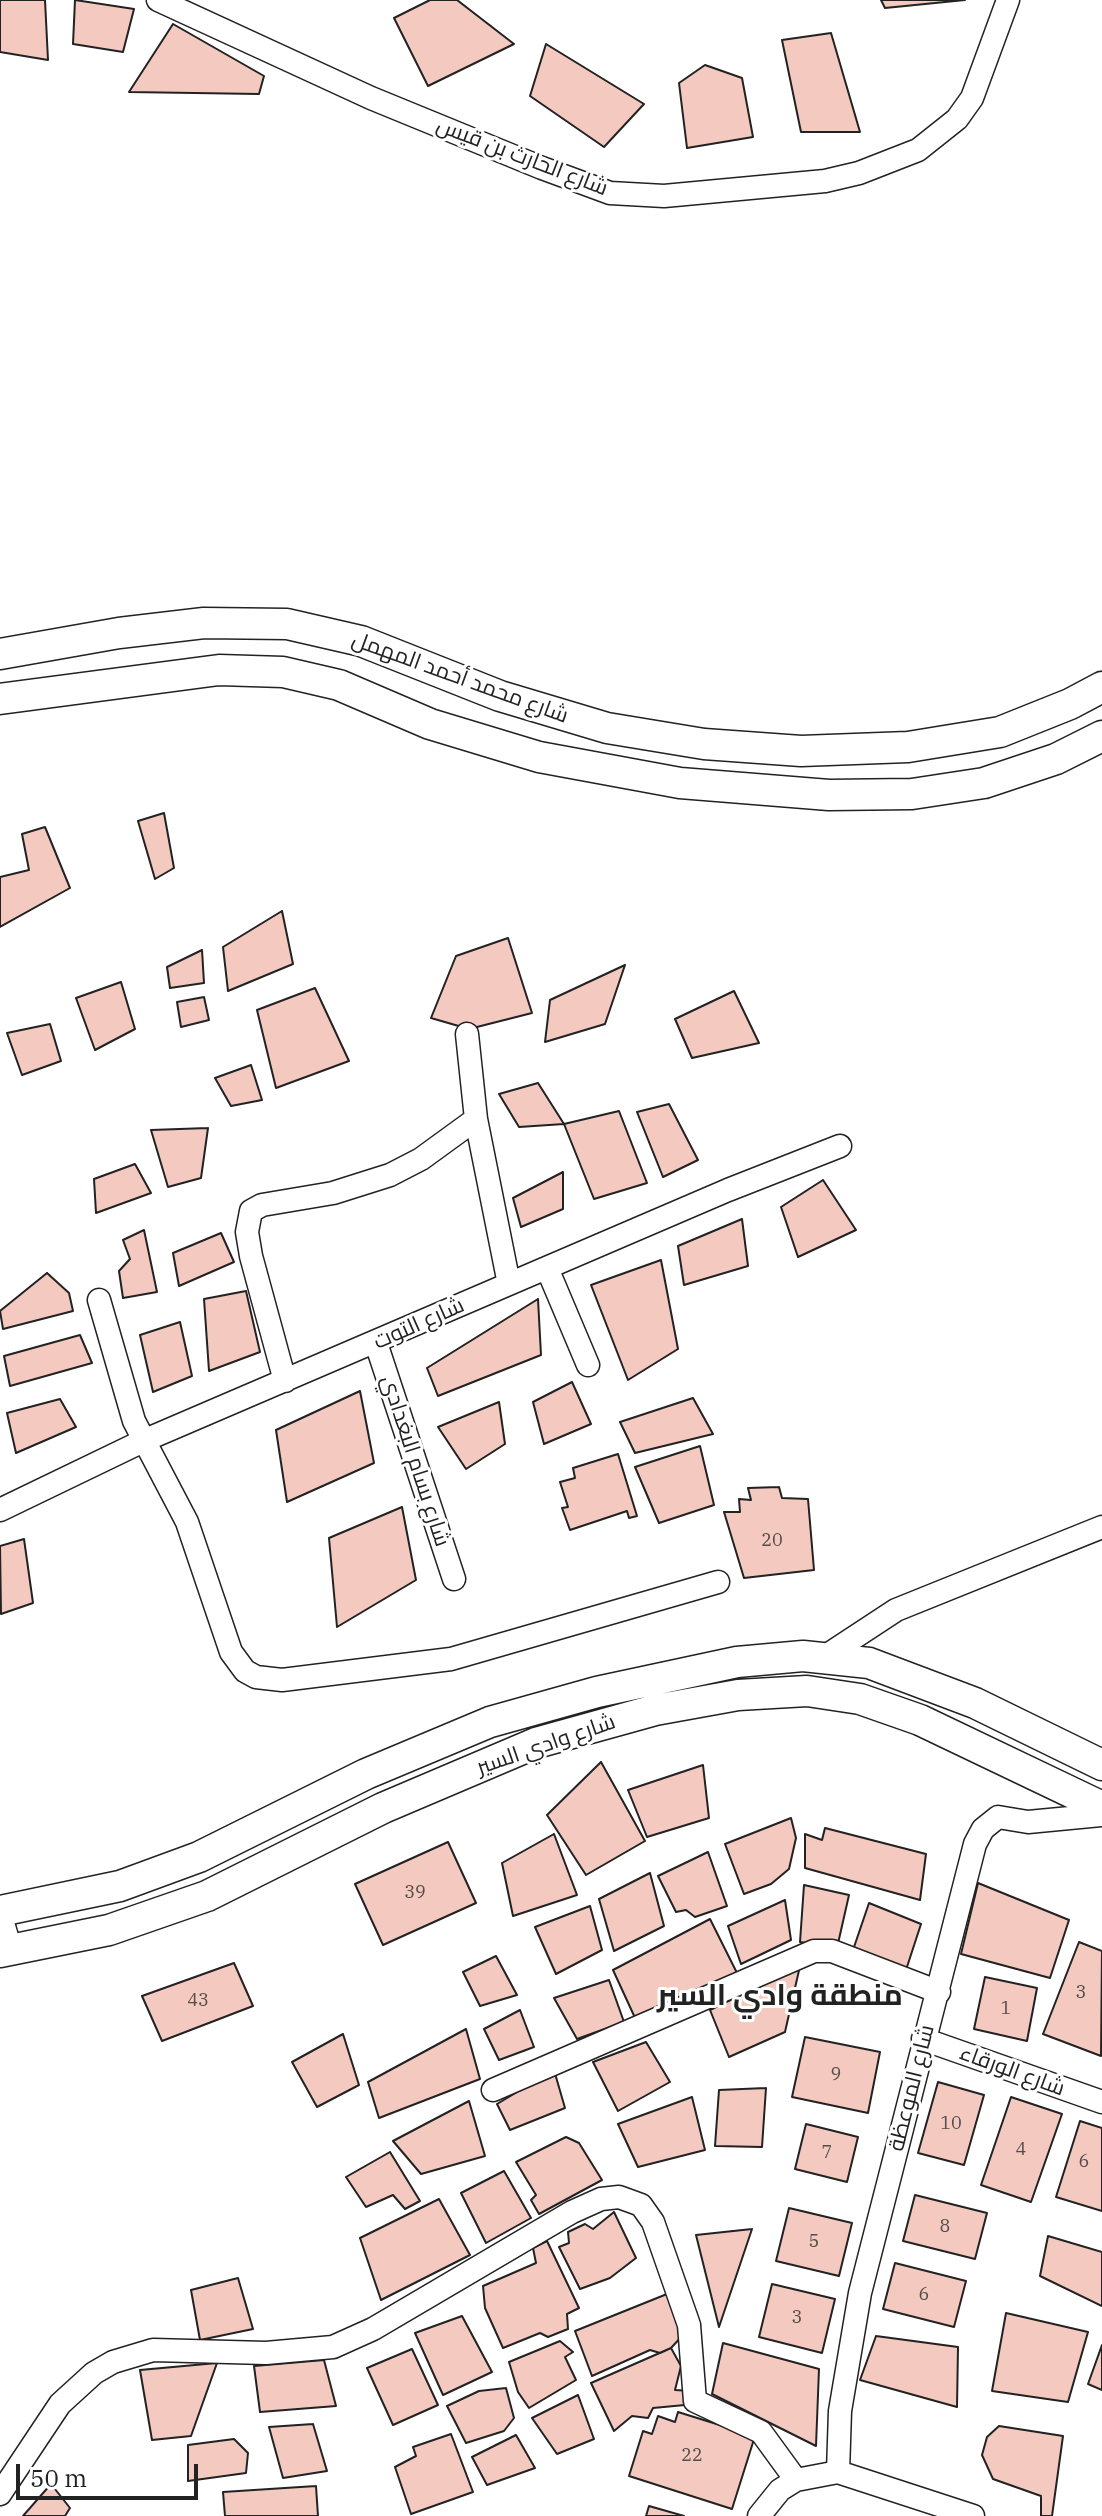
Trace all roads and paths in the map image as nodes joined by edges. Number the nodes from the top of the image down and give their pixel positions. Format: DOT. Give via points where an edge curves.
graph roads {
  1 [pos="158,0"];
  2 [pos="1008,0"];
  3 [pos="0,654"];
  4 [pos="1102,687"];
  5 [pos="0,699"];
  6 [pos="1102,736"];
  7 [pos="467,1034"];
  8 [pos="476,1119"];
  9 [pos="840,1146"];
  10 [pos="547,1268"];
  11 [pos="509,1284"];
  12 [pos="99,1300"];
  13 [pos="376,1343"];
  14 [pos="588,1365"];
  15 [pos="285,1381"];
  16 [pos="143,1441"];
  17 [pos="0,1510"];
  18 [pos="1102,1527"];
  19 [pos="454,1579"];
  20 [pos="718,1582"];
  21 [pos="826,1656"];
  22 [pos="820,1691"];
  23 [pos="1102,1765"];
  24 [pos="1102,1807"];
  25 [pos="1102,1815"];
  26 [pos="0,1912"];
  27 [pos="5,1951"];
  28 [pos="939,1992"];
  29 [pos="923,2039"];
  30 [pos="493,2090"];
  31 [pos="1102,2102"];
  32 [pos="838,2472"];
  33 [pos="796,2480"];
  34 [pos="0,2494"];
  35 [pos="759,2516"];
  36 [pos="973,2516"];
  1 -- 2 [label="street, شارع الحارث بن قيس" via="371,98 542,168 610,193 664,196 825,181 918,150 957,119 972,98"];
  3 -- 4 [label="main road, شارع محمد أحمد المهمل" via="204,623 287,624 361,641 500,696 607,728 704,744 801,751 908,747 1000,732"];
  5 -- 6 [label="main road, شارع محمد أحمد المهمل" via="219,670 283,672 339,685 430,724 539,757 680,783 829,795 912,794 984,783 1056,759"];
  7 -- 8 [label="street"];
  8 -- 11 [label="street"];
  8 -- 15 [label="street" via="390,1175 251,1211 251,1256"];
  9 -- 10 [label="street, شارع التوت"];
  10 -- 11 [label="street, شارع التوت"];
  10 -- 14 [label="street"];
  11 -- 13 [label="street, شارع التوت"];
  12 -- 16 [label="street"];
  13 -- 15 [label="street, شارع التوت"];
  13 -- 19 [label="street, شارع بسام البغدادي"];
  15 -- 16 [label="street, شارع التوت"];
  16 -- 17 [label="street, شارع التوت"];
  16 -- 20 [label="street" via="187,1522 231,1652 256,1677 300,1679 451,1659"];
  18 -- 21 [label="street" via="896,1610"];
  21 -- 22 [label="main road"];
  21 -- 23 [label="main road, شارع وادي السير" via="869,1663 933,1685"];
  21 -- 26 [label="main road, شارع وادي السير" via="737,1662 544,1705 430,1745 199,1857 120,1886"];
  22 -- 24 [label="main road, شارع وادي السير" via="920,1720"];
  22 -- 27 [label="main road, شارع وادي السير" via="699,1701 536,1743 383,1808 207,1896 109,1930"];
  25 -- 28 [label="street, شارع الموعظة" via="1028,1822 998,1817 983,1829"];
  26 -- 27 [label="street"];
  28 -- 29 [label="street, شارع الموعظة"];
  28 -- 30 [label="street" via="832,1951 814,1951"];
  29 -- 31 [label="street, شارع الورقاء"];
  29 -- 32 [label="street, شارع الموعظة" via="847,2359"];
  32 -- 33 [label="street"];
  32 -- 36 [label="street"];
  33 -- 34 [label="street" via="761,2432 695,2401 689,2325 653,2222 641,2205 619,2197 572,2212 373,2329 333,2347 266,2353 153,2350 113,2362 60,2404"];
  33 -- 35 [label="street"];
}
